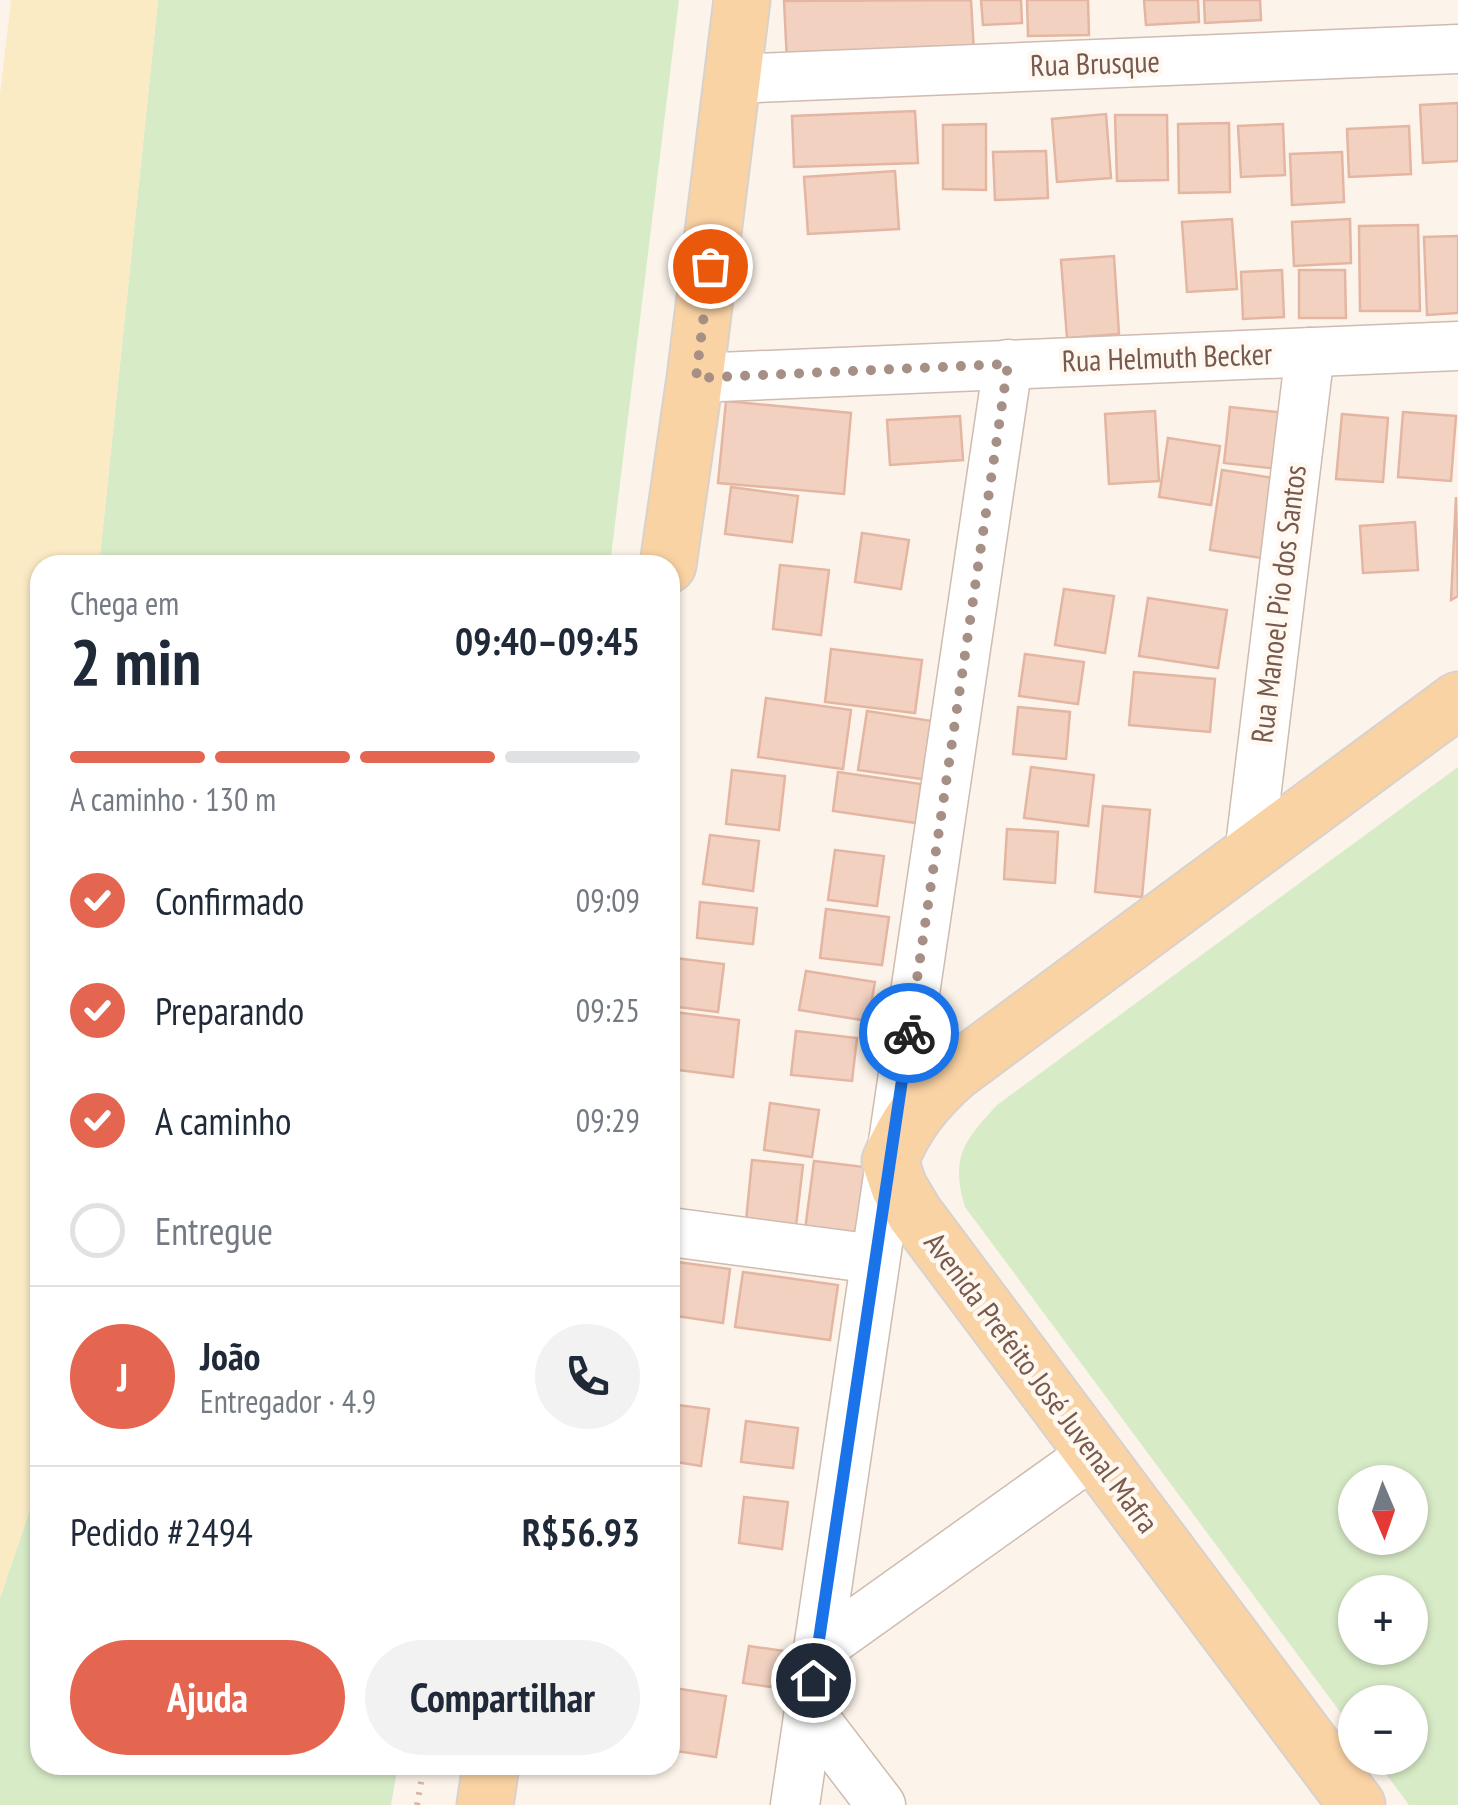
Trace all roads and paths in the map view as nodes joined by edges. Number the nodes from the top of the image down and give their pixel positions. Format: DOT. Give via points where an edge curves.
graph roads {
  1 [pos="742,0"];
  2 [pos="1458,49"];
  3 [pos="733,79"];
  4 [pos="1458,346"];
  5 [pos="1310,352"];
  6 [pos="1008,364"];
  7 [pos="696,378"];
  8 [pos="669,555"];
  9 [pos="1458,700"];
  10 [pos="1249,855"];
  11 [pos="890,1160"];
  12 [pos="680,1233"];
  13 [pos="875,1259"];
  14 [pos="1094,1453"];
  15 [pos="818,1650"];
  16 [pos="809,1711"];
  17 [pos="422,1775"];
  18 [pos="488,1775"];
  19 [pos="417,1805"];
  20 [pos="484,1805"];
  21 [pos="795,1805"];
  22 [pos="880,1805"];
  23 [pos="1357,1805"];
  1 -- 3 [label="main road"];
  2 -- 3 [label="street, Rua Brusque"];
  3 -- 7 [label="main road"];
  4 -- 5 [label="street, Rua Helmuth Becker"];
  5 -- 6 [label="street, Rua Helmuth Becker"];
  5 -- 10 [label="street, Rua Manoel Pio dos Santos"];
  6 -- 7 [label="street, Rua Helmuth Becker"];
  6 -- 11 [label="street"];
  7 -- 8 [label="main road"];
  9 -- 10 [label="main road"];
  10 -- 11 [label="main road" via="954,1073 917,1109"];
  11 -- 13 [label="street"];
  11 -- 14 [label="main road, Avenida Prefeito José Juvenal Mafra" via="915,1214"];
  12 -- 13 [label="street"];
  13 -- 15 [label="street"];
  14 -- 15 [label="street"];
  14 -- 23 [label="main road, Avenida Prefeito José Juvenal Mafra"];
  15 -- 16 [label="street"];
  16 -- 21 [label="street"];
  16 -- 22 [label="street"];
  17 -- 19 [label="path"];
  18 -- 20 [label="main road"];
}
